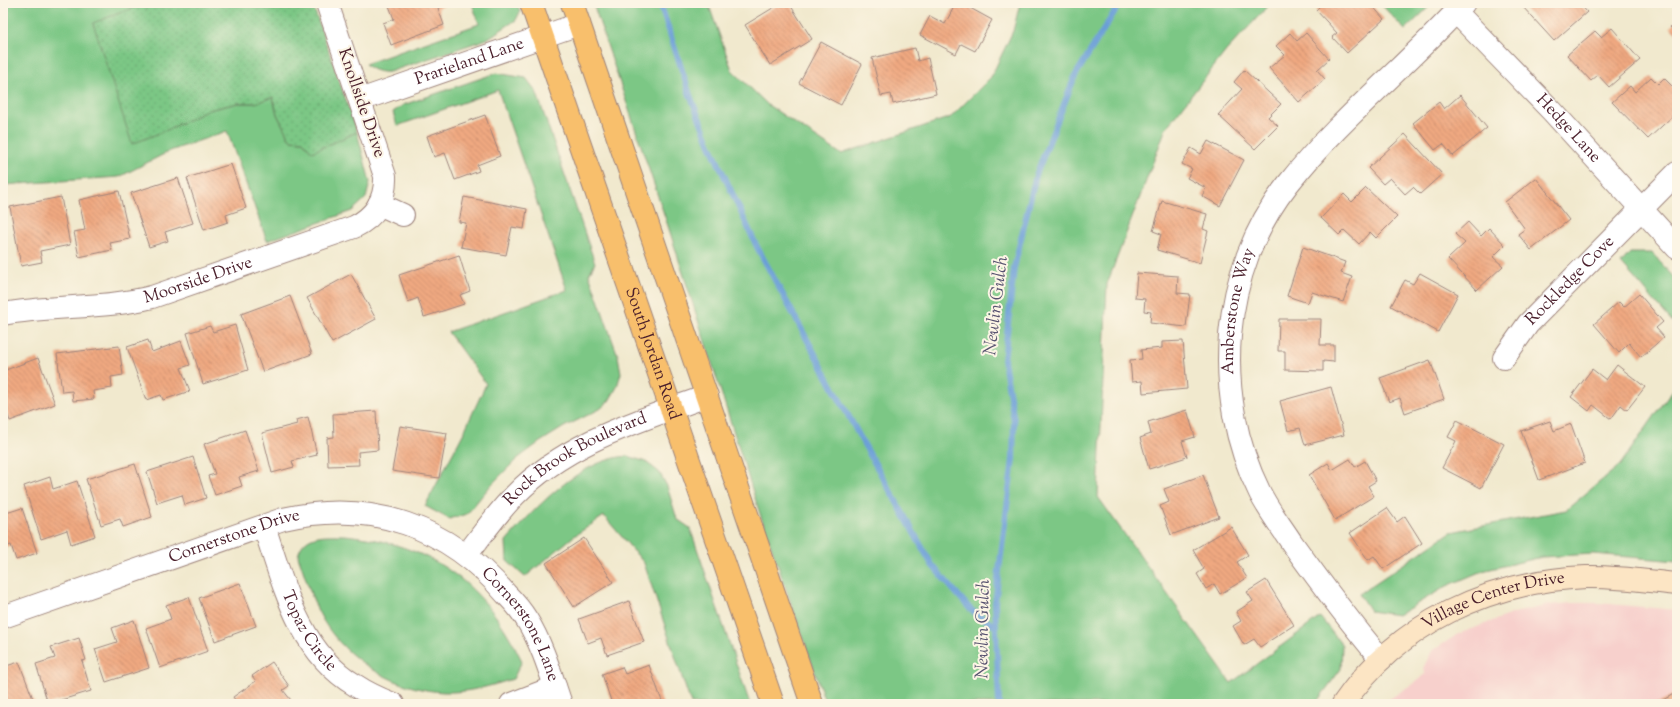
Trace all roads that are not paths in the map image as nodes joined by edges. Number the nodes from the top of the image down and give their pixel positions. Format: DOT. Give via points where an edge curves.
graph roads {
  1 [pos="327,3"];
  2 [pos="531,3"];
  3 [pos="572,3"];
  4 [pos="1460,7"];
  5 [pos="579,24"];
  6 [pos="542,36"];
  7 [pos="360,100"];
  8 [pos="1677,174"];
  9 [pos="379,204"];
  10 [pos="1643,209"];
  11 [pos="403,214"];
  12 [pos="1677,248"];
  13 [pos="3,314"];
  14 [pos="1504,358"];
  15 [pos="707,396"];
  16 [pos="670,409"];
  17 [pos="264,526"];
  18 [pos="467,554"];
  19 [pos="1677,584"];
  20 [pos="3,617"];
  21 [pos="1381,659"];
  22 [pos="558,696"];
  23 [pos="393,704"];
  24 [pos="511,704"];
  25 [pos="773,704"];
  26 [pos="812,704"];
  27 [pos="1343,704"];
  1 -- 7 [label="street, Knollside Drive"];
  2 -- 6 [label="main road, South Jordan Road"];
  3 -- 5 [label="main road"];
  4 -- 10 [label="street, Hedge Lane"];
  4 -- 21 [label="street, Amberstone Way" via="1319,149 1278,198 1258,233 1239,282 1232,321 1229,358 1234,412 1244,452 1260,494 1306,563"];
  5 -- 6 [label="street, Prarieland Lane"];
  5 -- 15 [label="main road"];
  6 -- 7 [label="street, Prarieland Lane"];
  6 -- 16 [label="main road, South Jordan Road"];
  7 -- 9 [label="street, Knollside Drive" via="385,176 385,192"];
  8 -- 10 [label="street, Rockledge Cove"];
  9 -- 11 [label="street"];
  9 -- 13 [label="street, Moorside Drive" via="373,215 354,227 152,297 127,302 61,306"];
  10 -- 12 [label="street, Hedge Lane"];
  10 -- 14 [label="street, Rockledge Cove" via="1528,324"];
  15 -- 16 [label="street, Rock Brook Boulevard"];
  15 -- 26 [label="main road"];
  16 -- 18 [label="street, Rock Brook Boulevard" via="583,444 562,458 514,496"];
  16 -- 25 [label="main road, South Jordan Road"];
  17 -- 18 [label="street, Cornerstone Drive" via="300,516 347,513 372,516 398,520 419,528"];
  17 -- 20 [label="street, Cornerstone Drive"];
  17 -- 23 [label="street, Topaz Circle" via="290,602 315,648 353,685"];
  18 -- 22 [label="street, Cornerstone Lane" via="494,578 526,618 539,641"];
  19 -- 21 [label="street, Village Center Drive" via="1588,577 1548,580 1492,592 1422,626"];
  21 -- 27 [label="street, Village Center Drive"];
  22 -- 24 [label="street"];
}
